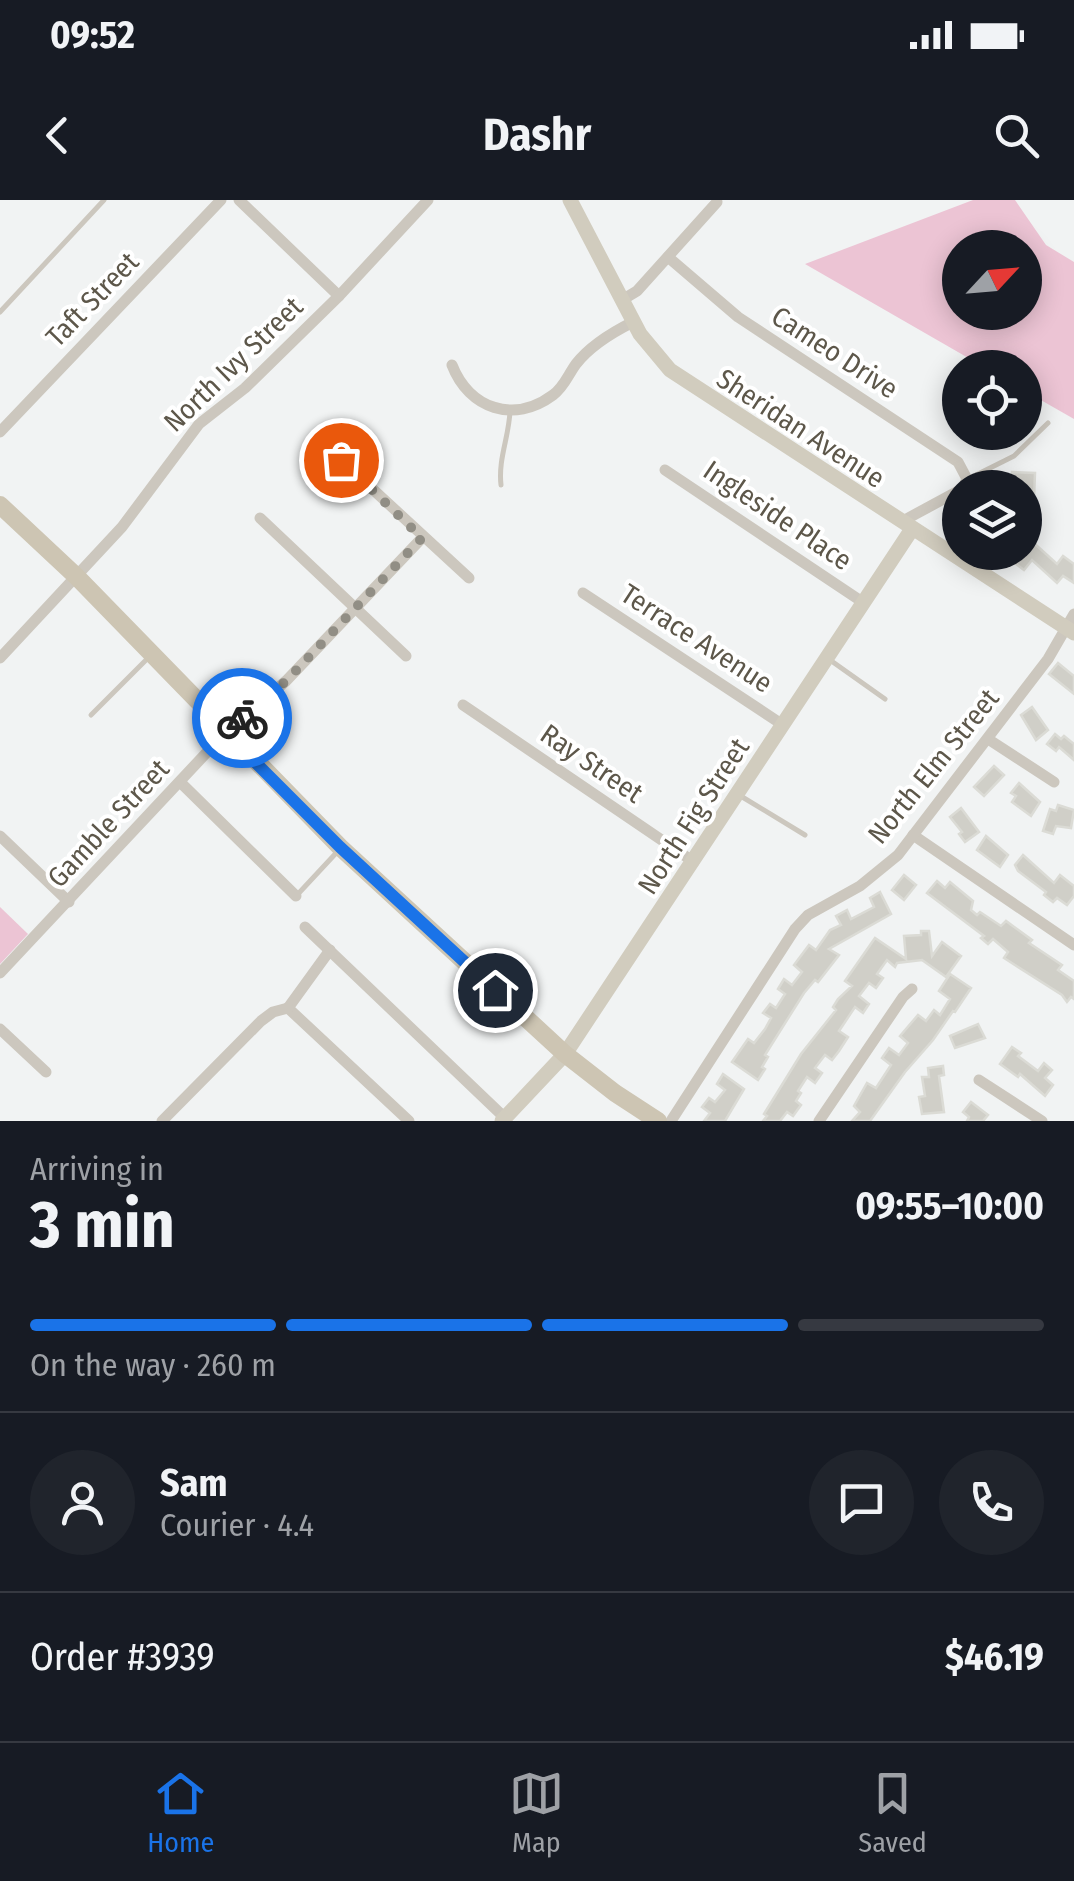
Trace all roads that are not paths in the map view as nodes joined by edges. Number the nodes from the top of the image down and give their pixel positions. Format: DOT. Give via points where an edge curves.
graph roads {
  1 [pos="104,200"];
  2 [pos="221,200"];
  3 [pos="239,200"];
  4 [pos="428,200"];
  5 [pos="570,200"];
  6 [pos="717,202"];
  7 [pos="668,257"];
  8 [pos="339,296"];
  9 [pos="622,300"];
  10 [pos="0,312"];
  11 [pos="633,322"];
  12 [pos="452,366"];
  13 [pos="510,411"];
  14 [pos="1048,423"];
  15 [pos="0,432"];
  16 [pos="341,460"];
  17 [pos="665,470"];
  18 [pos="960,470"];
  19 [pos="991,470"];
  20 [pos="501,485"];
  21 [pos="942,501"];
  22 [pos="0,505"];
  23 [pos="260,518"];
  24 [pos="907,525"];
  25 [pos="422,538"];
  26 [pos="77,577"];
  27 [pos="469,578"];
  28 [pos="582,593"];
  29 [pos="864,602"];
  30 [pos="358,608"];
  31 [pos="1071,625"];
  32 [pos="151,655"];
  33 [pos="406,656"];
  34 [pos="0,658"];
  35 [pos="827,658"];
  36 [pos="884,699"];
  37 [pos="463,705"];
  38 [pos="91,714"];
  39 [pos="783,725"];
  40 [pos="225,732"];
  41 [pos="988,739"];
  42 [pos="180,782"];
  43 [pos="1054,782"];
  44 [pos="738,794"];
  45 [pos="913,834"];
  46 [pos="805,835"];
  47 [pos="0,836"];
  48 [pos="342,848"];
  49 [pos="694,862"];
  50 [pos="296,896"];
  51 [pos="69,902"];
  52 [pos="305,926"];
  53 [pos="1074,944"];
  54 [pos="330,950"];
  55 [pos="0,973"];
  56 [pos="912,989"];
  57 [pos="288,1008"];
  58 [pos="0,1029"];
  59 [pos="564,1054"];
  60 [pos="46,1072"];
  61 [pos="978,1080"];
  62 [pos="504,1119"];
  63 [pos="162,1121"];
  64 [pos="409,1121"];
  65 [pos="658,1121"];
  66 [pos="671,1121"];
  67 [pos="820,1121"];
  68 [pos="1042,1121"];
  1 -- 10 [label="lane"];
  2 -- 15 [label="street, Taft Street"];
  3 -- 8 [label="street"];
  4 -- 8 [label="street, North Ivy Street"];
  5 -- 9 [label="street, Sheridan Avenue"];
  6 -- 7 [label="street"];
  7 -- 9 [label="street"];
  7 -- 18 [label="street, Cameo Drive" via="738,317 958,462"];
  8 -- 26 [label="street, North Ivy Street" via="199,424"];
  9 -- 11 [label="street, Sheridan Avenue"];
  11 -- 13 [label="street" via="586,354 555,394"];
  11 -- 24 [label="street, Sheridan Avenue" via="670,370"];
  12 -- 13 [label="street" via="475,400"];
  13 -- 20 [label="lane"];
  14 -- 19 [label="lane"];
  16 -- 25 [label="street"];
  17 -- 29 [label="street, Ingleside Place"];
  21 -- 24 [label="street"];
  22 -- 26 [label="main road"];
  23 -- 30 [label="street"];
  24 -- 29 [label="street, North Fig Street"];
  24 -- 31 [label="street, Sheridan Avenue"];
  25 -- 27 [label="street"];
  25 -- 30 [label="street, Gamble Street"];
  26 -- 32 [label="main road"];
  26 -- 34 [label="street, North Ivy Street"];
  28 -- 39 [label="street, Terrace Avenue"];
  29 -- 35 [label="street, North Fig Street"];
  30 -- 33 [label="street"];
  30 -- 40 [label="street, Gamble Street"];
  31 -- 41 [label="street, North Elm Street"];
  32 -- 38 [label="lane"];
  32 -- 40 [label="main road"];
  35 -- 36 [label="lane"];
  35 -- 39 [label="street, North Fig Street"];
  37 -- 49 [label="street, Ray Street"];
  39 -- 44 [label="street, North Fig Street"];
  40 -- 42 [label="street, Gamble Street"];
  40 -- 48 [label="main road"];
  41 -- 43 [label="street"];
  41 -- 45 [label="street, North Elm Street"];
  42 -- 50 [label="street"];
  42 -- 51 [label="street, Gamble Street"];
  44 -- 46 [label="lane"];
  44 -- 49 [label="street, North Fig Street"];
  45 -- 53 [label="street"];
  45 -- 66 [label="street, North Elm Street" via="860,886 808,915"];
  47 -- 51 [label="street"];
  48 -- 50 [label="lane"];
  48 -- 59 [label="main road"];
  49 -- 59 [label="street, North Fig Street"];
  51 -- 55 [label="street, Gamble Street"];
  52 -- 54 [label="street"];
  54 -- 57 [label="street"];
  54 -- 62 [label="street"];
  56 -- 67 [label="street"];
  57 -- 63 [label="street" via="261,1021"];
  57 -- 64 [label="street"];
  58 -- 60 [label="street"];
  59 -- 62 [label="street, North Fig Street"];
  59 -- 65 [label="main road"];
  61 -- 68 [label="street"];
}
